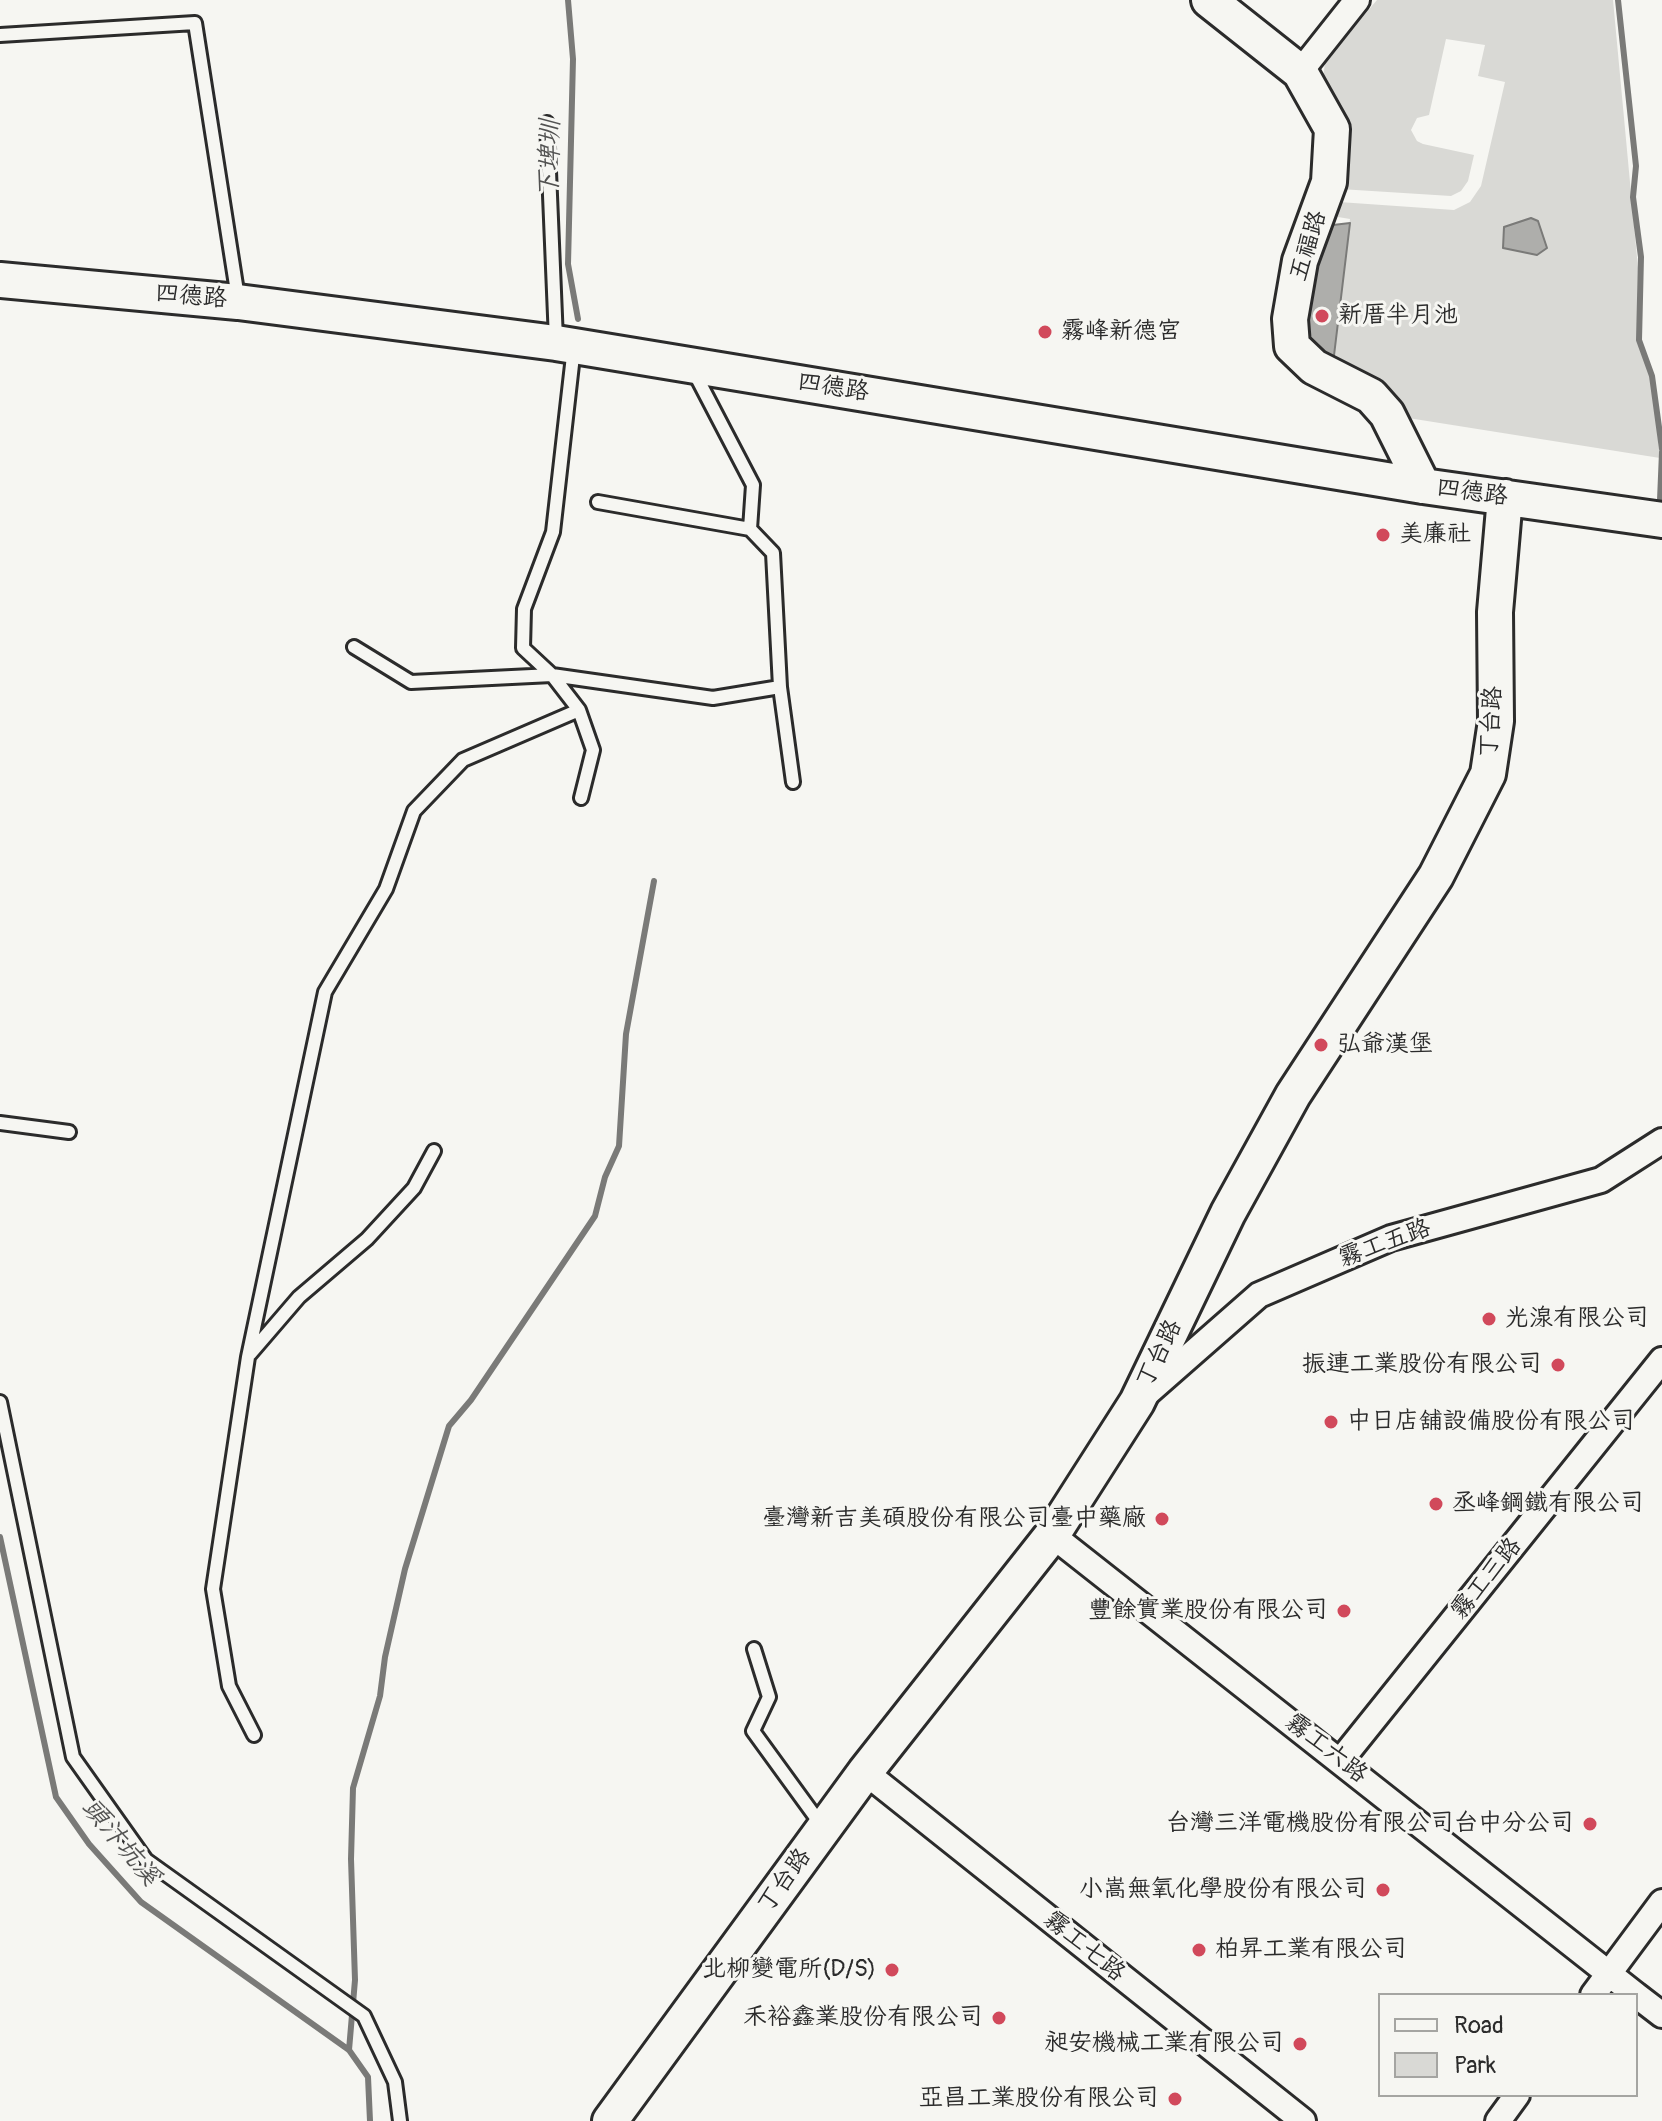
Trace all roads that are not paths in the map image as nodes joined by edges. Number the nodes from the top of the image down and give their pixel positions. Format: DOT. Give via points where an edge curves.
graph roads {
  1 [pos="1209,0"];
  2 [pos="1357,0"];
  3 [pos="0,35"];
  4 [pos="1300,72"];
  5 [pos="547,123"];
  6 [pos="0,280"];
  7 [pos="238,302"];
  8 [pos="565,345"];
  9 [pos="691,366"];
  10 [pos="1423,486"];
  11 [pos="1505,497"];
  12 [pos="598,502"];
  13 [pos="1662,520"];
  14 [pos="750,529"];
  15 [pos="354,647"];
  16 [pos="552,675"];
  17 [pos="780,687"];
  18 [pos="579,710"];
  19 [pos="793,782"];
  20 [pos="581,798"];
  21 [pos="0,1123"];
  22 [pos="69,1132"];
  23 [pos="1662,1141"];
  24 [pos="434,1151"];
  25 [pos="248,1357"];
  26 [pos="1662,1360"];
  27 [pos="0,1402"];
  28 [pos="1137,1402"];
  29 [pos="1052,1535"];
  30 [pos="754,1649"];
  31 [pos="254,1735"];
  32 [pos="1341,1760"];
  33 [pos="865,1772"];
  34 [pos="824,1828"];
  35 [pos="1662,1902"];
  36 [pos="1608,1974"];
  37 [pos="1594,1993"];
  38 [pos="1633,1993"];
  39 [pos="1638,1997"];
  40 [pos="1662,2015"];
  41 [pos="1516,2097"];
  42 [pos="400,2121"];
  43 [pos="610,2121"];
  44 [pos="1303,2121"];
  45 [pos="1498,2121"];
  1 -- 4 [label="street, 五福路"];
  2 -- 4 [label="street"];
  3 -- 7 [label="lane" via="195,23"];
  4 -- 10 [label="street, 五福路" via="1332,129 1329,182 1300,261 1290,319 1292,346 1314,367 1371,396 1387,414"];
  5 -- 8 [label="lane"];
  6 -- 7 [label="street, 四德路"];
  7 -- 8 [label="street, 四德路"];
  8 -- 9 [label="street, 四德路"];
  8 -- 16 [label="lane" via="553,532 524,609 523,648"];
  9 -- 10 [label="street, 四德路"];
  9 -- 14 [label="lane" via="753,485"];
  10 -- 11 [label="street, 四德路"];
  11 -- 13 [label="street, 四德路"];
  11 -- 28 [label="street, 丁台路" via="1495,612 1496,721 1488,774 1436,876 1293,1095 1228,1213"];
  12 -- 14 [label="lane"];
  14 -- 17 [label="lane" via="773,553"];
  15 -- 16 [label="lane" via="411,682"];
  16 -- 17 [label="lane" via="713,698"];
  16 -- 18 [label="lane"];
  17 -- 19 [label="lane"];
  18 -- 20 [label="lane" via="593,750"];
  18 -- 25 [label="lane" via="463,760 414,811 386,889 325,992"];
  21 -- 22 [label="lane"];
  23 -- 28 [label="street, 霧工五路" via="1601,1180 1391,1238 1259,1295"];
  24 -- 25 [label="lane" via="414,1188 367,1239 299,1297"];
  25 -- 31 [label="lane" via="213,1589 229,1686"];
  26 -- 32 [label="street, 霧工三路"];
  27 -- 42 [label="lane" via="73,1757 146,1860 364,2016 395,2082"];
  28 -- 29 [label="street, 丁台路"];
  29 -- 32 [label="street, 霧工六路"];
  29 -- 33 [label="street, 丁台路"];
  30 -- 34 [label="lane" via="769,1697 753,1731"];
  32 -- 36 [label="street, 霧工六路"];
  33 -- 34 [label="street, 丁台路"];
  33 -- 44 [label="street, 霧工七路"];
  34 -- 43 [label="street, 丁台路"];
  35 -- 36 [label="street"];
  36 -- 37 [label="street"];
  36 -- 38 [label="street, 霧工六路"];
  39 -- 40 [label="street, 霧工六路"];
  41 -- 45 [label="street"];
}
